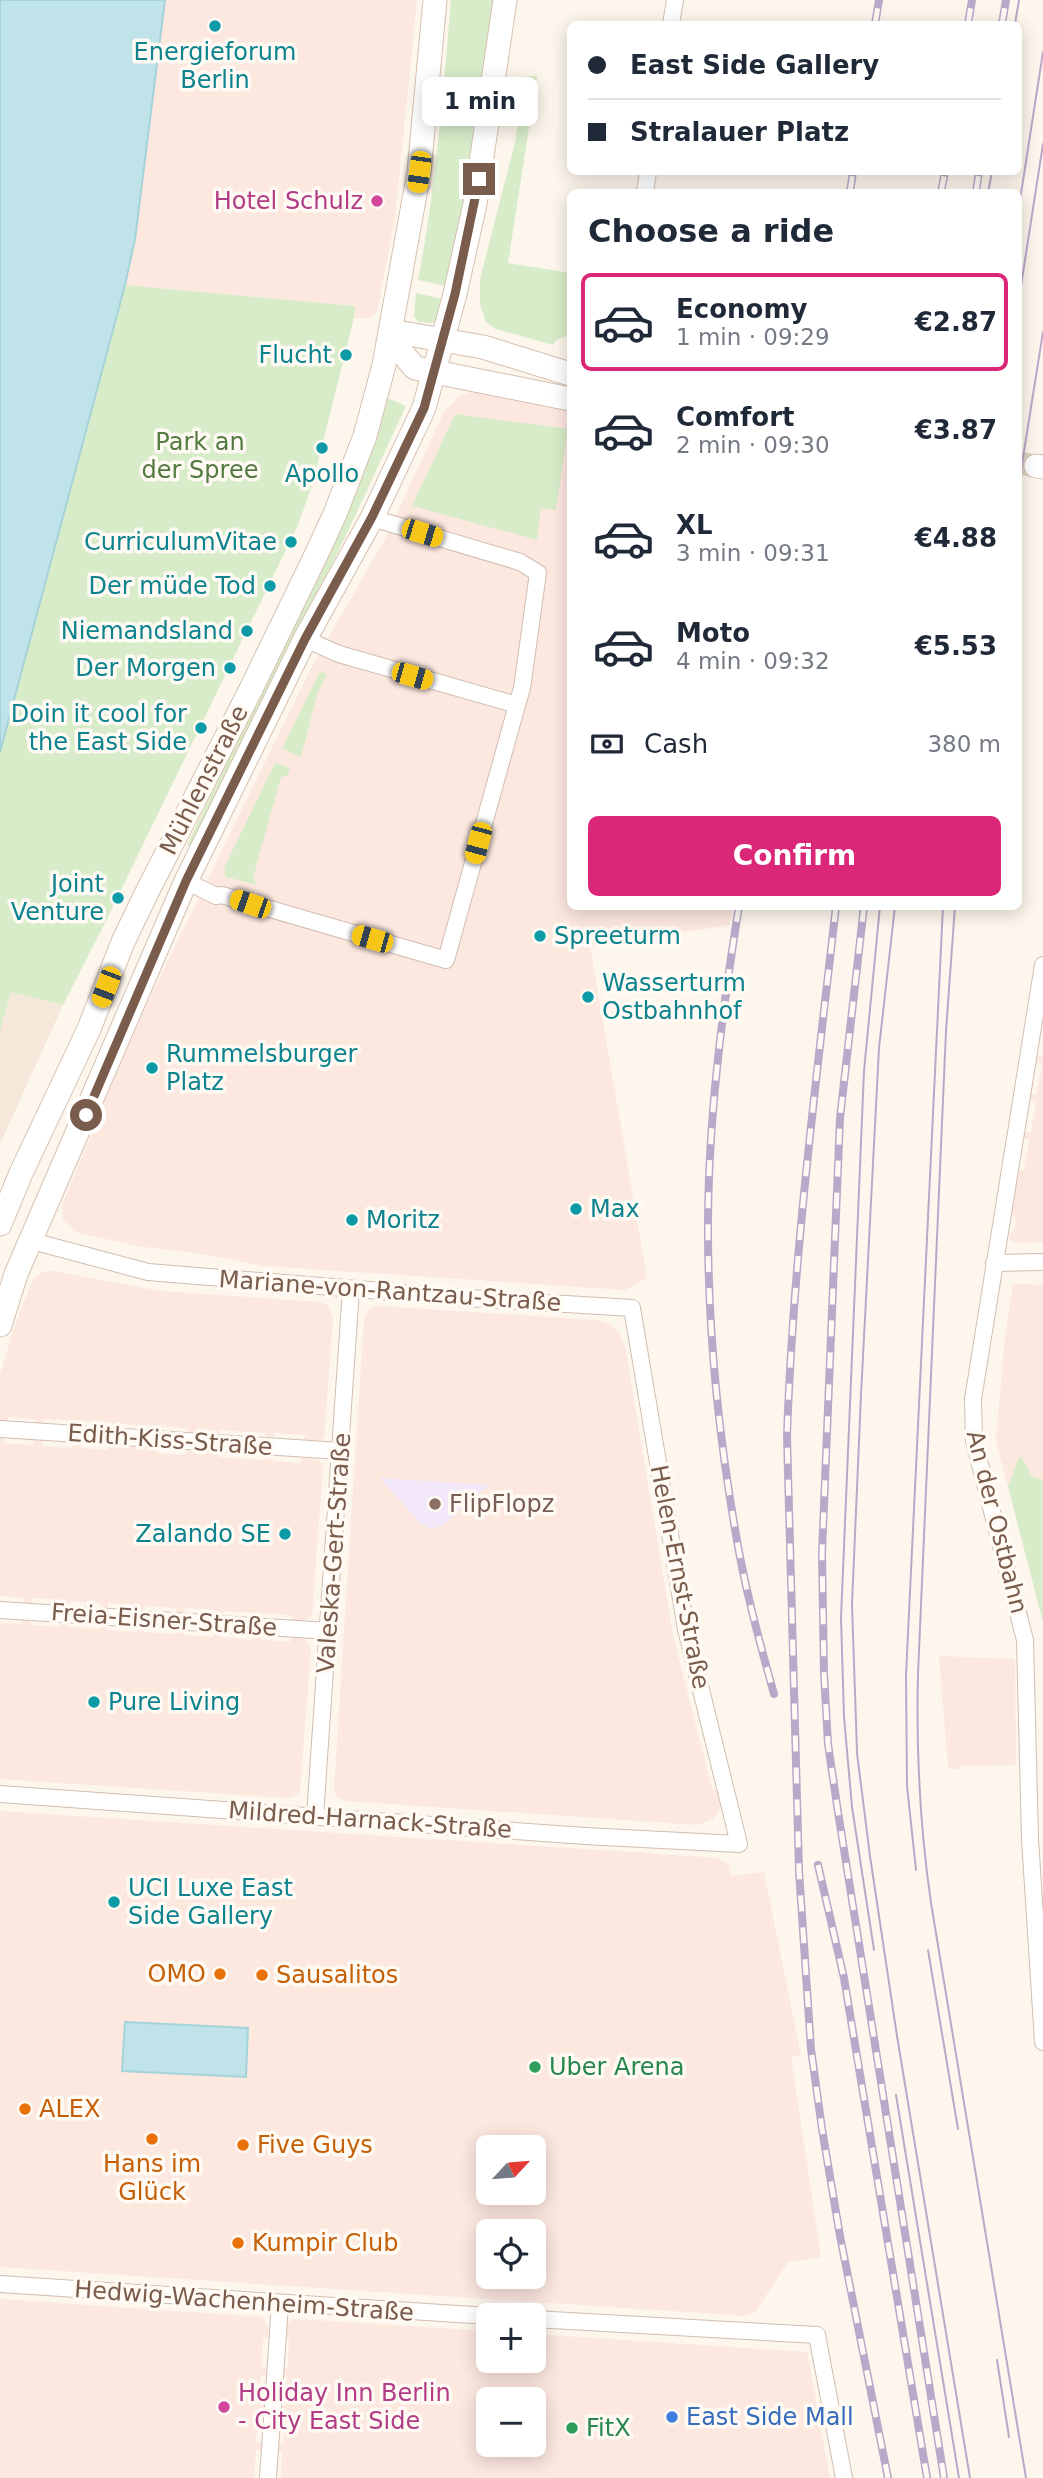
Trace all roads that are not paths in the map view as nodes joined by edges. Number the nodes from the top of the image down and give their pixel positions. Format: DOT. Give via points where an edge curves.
graph roads {
  1 [pos="435,0"];
  2 [pos="505,0"];
  3 [pos="675,0"];
  4 [pos="672,21"];
  5 [pos="391,331"];
  6 [pos="443,339"];
  7 [pos="434,373"];
  8 [pos="567,373"];
  9 [pos="567,397"];
  10 [pos="372,517"];
  11 [pos="305,639"];
  12 [pos="517,705"];
  13 [pos="160,866"];
  14 [pos="186,881"];
  15 [pos="1043,965"];
  16 [pos="0,1226"];
  17 [pos="32,1241"];
  18 [pos="1043,1262"];
  19 [pos="994,1263"];
  20 [pos="148,1272"];
  21 [pos="351,1289"];
  22 [pos="632,1308"];
  23 [pos="0,1325"];
  24 [pos="0,1429"];
  25 [pos="341,1451"];
  26 [pos="0,1610"];
  27 [pos="329,1631"];
  28 [pos="0,1794"];
  29 [pos="315,1816"];
  30 [pos="739,1844"];
  31 [pos="1043,2042"];
  32 [pos="0,2284"];
  33 [pos="280,2304"];
  34 [pos="476,2315"];
  35 [pos="546,2320"];
  36 [pos="268,2478"];
  37 [pos="844,2478"];
  1 -- 5 [label="main road, Mühlenstraße" via="419,172"];
  2 -- 6 [label="main road, Mühlenstraße" via="475,204"];
  3 -- 4 [label="street"];
  5 -- 6 [label="main road"];
  5 -- 7 [label="main road" via="415,368"];
  5 -- 13 [label="main road, Mühlenstraße" via="365,436 335,514"];
  6 -- 7 [label="main road, Mühlenstraße"];
  6 -- 8 [label="main road"];
  7 -- 9 [label="main road"];
  7 -- 10 [label="main road, Mühlenstraße" via="424,408"];
  10 -- 11 [label="main road, Mühlenstraße"];
  10 -- 12 [label="street" via="520,562 538,573"];
  11 -- 12 [label="street" via="339,654"];
  11 -- 14 [label="main road, Mühlenstraße"];
  12 -- 14 [label="street" via="446,960 216,896"];
  13 -- 14 [label="main road"];
  13 -- 16 [label="main road, Mühlenstraße"];
  14 -- 17 [label="main road, Mühlenstraße"];
  15 -- 19 [label="street, An der Ostbahn"];
  16 -- 17 [label="main road, Mühlenstraße"];
  17 -- 20 [label="street, Mühlenstraße"];
  17 -- 23 [label="main road, Mühlenstraße"];
  18 -- 19 [label="street"];
  19 -- 31 [label="street, An der Ostbahn" via="972,1419 1025,1640 1029,1812"];
  20 -- 21 [label="street, Mariane-von-Rantzau-Straße"];
  21 -- 22 [label="street, Mariane-von-Rantzau-Straße"];
  21 -- 25 [label="street, Valeska-Gert-Straße"];
  22 -- 30 [label="street, Helen-Ernst-Straße" via="684,1620"];
  24 -- 25 [label="street, Edith-Kiss-Straße"];
  25 -- 27 [label="street, Valeska-Gert-Straße"];
  26 -- 27 [label="street, Freia-Eisner-Straße"];
  27 -- 29 [label="street, Valeska-Gert-Straße"];
  28 -- 29 [label="street, Mildred-Harnack-Straße"];
  29 -- 30 [label="street, Mildred-Harnack-Straße"];
  32 -- 33 [label="street, Hedwig-Wachenheim-Straße"];
  33 -- 34 [label="street, Hedwig-Wachenheim-Straße"];
  33 -- 36 [label="street"];
  35 -- 37 [label="street" via="817,2335"];
}
